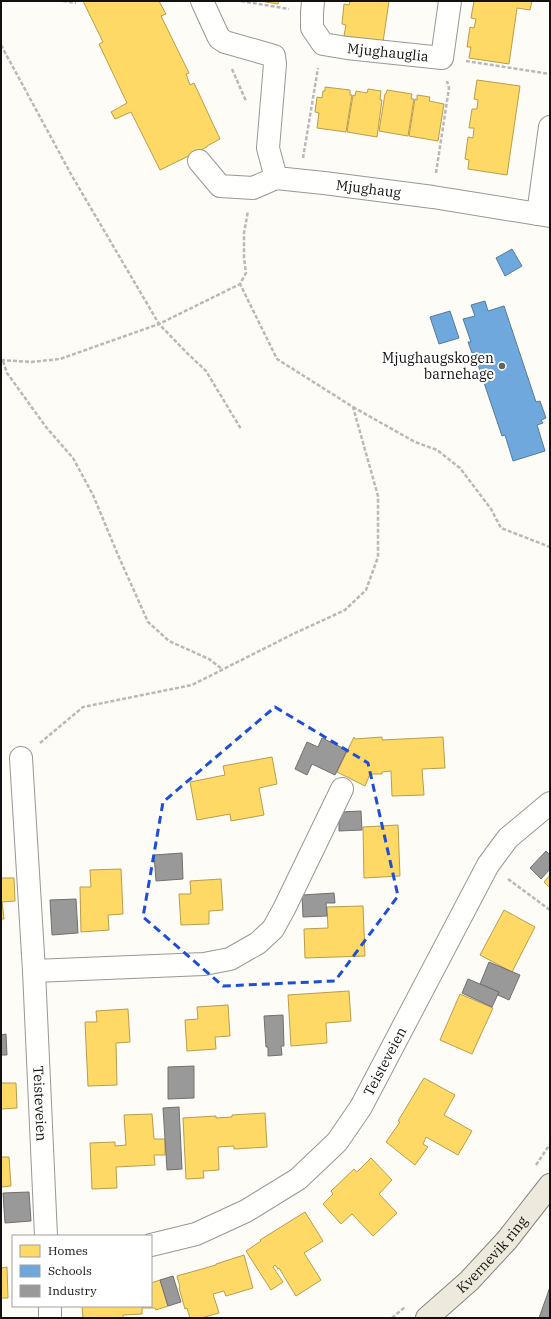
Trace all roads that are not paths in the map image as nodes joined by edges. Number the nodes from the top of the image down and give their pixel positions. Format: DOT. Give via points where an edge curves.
graph roads {
  1 [pos="202,1"];
  2 [pos="450,1"];
  3 [pos="312,7"];
  4 [pos="550,127"];
  5 [pos="199,161"];
  6 [pos="276,178"];
  7 [pos="544,215"];
  8 [pos="21,758"];
  9 [pos="342,789"];
  10 [pos="550,804"];
  11 [pos="34,971"];
  12 [pos="550,1185"];
  13 [pos="46,1235"];
  14 [pos="152,1245"];
  15 [pos="50,1307"];
  16 [pos="50,1318"];
  17 [pos="427,1318"];
  1 -- 6 [label="street" via="219,38 274,56 268,148"];
  2 -- 3 [label="street, Mjughauglia" via="442,58 323,44 312,28"];
  4 -- 7 [label="street"];
  5 -- 6 [label="street" via="220,186 253,188"];
  6 -- 7 [label="street, Mjughaug" via="433,197"];
  8 -- 11 [label="street, Teisteveien"];
  9 -- 11 [label="street" via="284,909 273,929 258,943 230,959 204,964"];
  10 -- 14 [label="street, Teisteveien" via="508,838 488,864 362,1107 337,1142 298,1179 246,1211 196,1234"];
  11 -- 13 [label="street, Teisteveien"];
  12 -- 17 [label="main road, Kvernevik ring" via="507,1240 474,1276"];
  15 -- 16 [label="street"];
}
